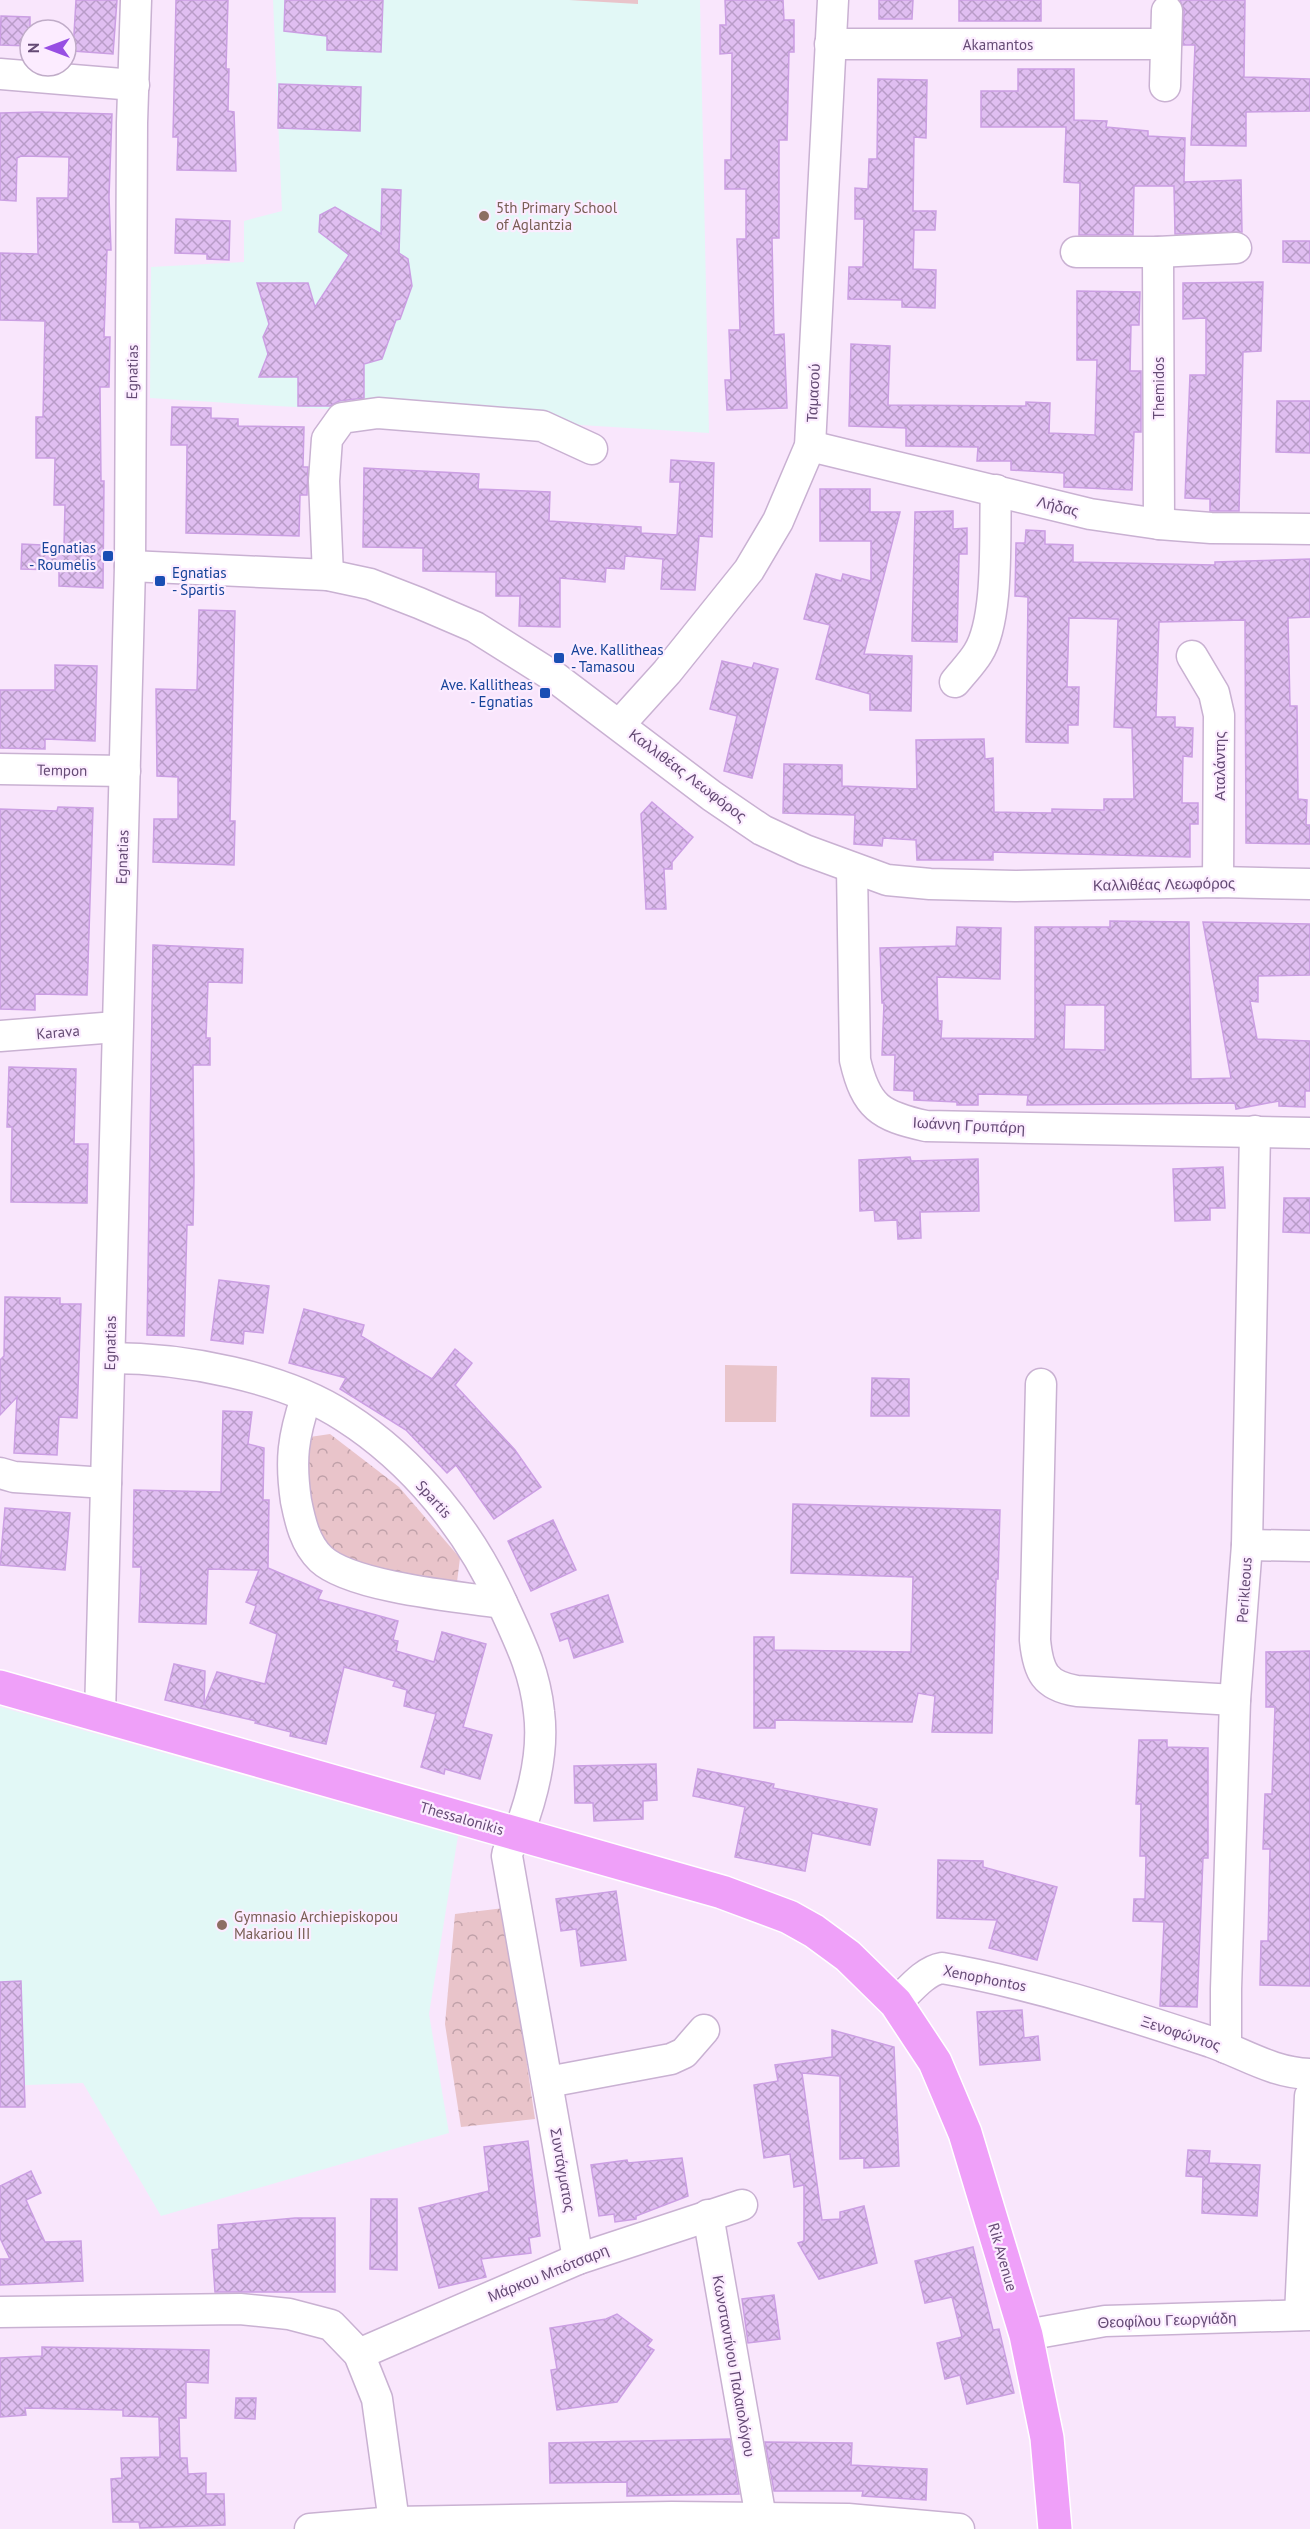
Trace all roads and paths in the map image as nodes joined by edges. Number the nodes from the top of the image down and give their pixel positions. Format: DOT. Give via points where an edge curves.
graph roads {
  1 [pos="136,0"];
  2 [pos="833,0"];
  3 [pos="1167,11"];
  4 [pos="830,44"];
  5 [pos="1166,44"];
  6 [pos="0,74"];
  7 [pos="134,86"];
  8 [pos="1165,86"];
  9 [pos="1236,248"];
  10 [pos="1076,252"];
  11 [pos="1158,252"];
  12 [pos="810,446"];
  13 [pos="592,449"];
  14 [pos="996,490"];
  15 [pos="1159,524"];
  16 [pos="1310,529"];
  17 [pos="130,566"];
  18 [pos="328,575"];
  19 [pos="1192,656"];
  20 [pos="955,682"];
  21 [pos="620,724"];
  22 [pos="0,769"];
  23 [pos="124,771"];
  24 [pos="852,868"];
  25 [pos="1218,882"];
  26 [pos="1310,884"];
  27 [pos="116,1027"];
  28 [pos="0,1036"];
  29 [pos="1255,1131"];
  30 [pos="1310,1133"];
  31 [pos="110,1359"];
  32 [pos="1041,1384"];
  33 [pos="306,1398"];
  34 [pos="0,1473"];
  35 [pos="106,1483"];
  36 [pos="1247,1545"];
  37 [pos="1310,1546"];
  38 [pos="502,1603"];
  39 [pos="0,1687"];
  40 [pos="1235,1700"];
  41 [pos="99,1715"];
  42 [pos="518,1834"];
  43 [pos="1051,1991"];
  44 [pos="896,2003"];
  45 [pos="704,2030"];
  46 [pos="1227,2048"];
  47 [pos="1310,2074"];
  48 [pos="548,2082"];
  49 [pos="1310,2096"];
  50 [pos="742,2205"];
  51 [pos="708,2215"];
  52 [pos="578,2259"];
  53 [pos="0,2312"];
  54 [pos="1305,2315"];
  55 [pos="1026,2335"];
  56 [pos="359,2354"];
  57 [pos="761,2518"];
  58 [pos="394,2522"];
  59 [pos="672,2523"];
  60 [pos="848,2524"];
  61 [pos="309,2529"];
  62 [pos="959,2529"];
  63 [pos="1054,2529"];
  1 -- 7 [label="street, Egnatias"];
  2 -- 4 [label="street, Ταμασού"];
  3 -- 5 [label="street"];
  4 -- 5 [label="street, Akamantos"];
  4 -- 12 [label="street, Ταμασού"];
  5 -- 8 [label="street"];
  6 -- 7 [label="street"];
  7 -- 17 [label="street, Egnatias"];
  9 -- 11 [label="street"];
  10 -- 11 [label="street"];
  11 -- 15 [label="street, Themidos"];
  12 -- 14 [label="street, Λήδας"];
  12 -- 21 [label="street, Ταμασού" via="778,521 749,570"];
  13 -- 18 [label="street" via="542,426 378,413 342,418 327,439 324,482"];
  14 -- 15 [label="street, Λήδας" via="1090,514"];
  14 -- 20 [label="street" via="992,600 986,635 978,653"];
  15 -- 16 [label="street, Λήδας"];
  17 -- 18 [label="street, Καλλιθέας Λεωφόρος"];
  17 -- 23 [label="street, Egnatias"];
  18 -- 21 [label="street, Καλλιθέας Λεωφόρος" via="370,584 475,627"];
  19 -- 25 [label="street, Αταλάντης" via="1214,693 1219,716"];
  21 -- 24 [label="street, Καλλιθέας Λεωφόρος" via="762,830"];
  22 -- 23 [label="street, Tempon"];
  23 -- 27 [label="street, Egnatias"];
  24 -- 25 [label="street, Καλλιθέας Λεωφόρος" via="887,880 930,884"];
  24 -- 29 [label="street, Ιωάννη Γρυπάρη" via="855,1060 861,1087 877,1107 898,1120 926,1126"];
  25 -- 26 [label="street, Καλλιθέας Λεωφόρος"];
  27 -- 28 [label="street, Karava"];
  27 -- 31 [label="street, Egnatias"];
  29 -- 30 [label="street, Ιωάννη Γρυπάρη"];
  29 -- 36 [label="street, Perikleous"];
  31 -- 33 [label="street, Spartis" via="179,1361 258,1380"];
  31 -- 35 [label="street, Egnatias"];
  32 -- 40 [label="street" via="1035,1640 1040,1670 1059,1688 1077,1691"];
  33 -- 38 [label="street, Spartis" via="344,1416 431,1493 486,1567"];
  33 -- 38 [label="street" via="294,1433 293,1482 304,1533 320,1558 332,1568 355,1576 424,1593"];
  34 -- 35 [label="street"];
  35 -- 41 [label="street, Egnatias"];
  36 -- 37 [label="street"];
  36 -- 40 [label="street, Perikleous"];
  38 -- 42 [label="street, Spartis" via="532,1671 539,1713 540,1751"];
  39 -- 41 [label="main road, Thessalonikis"];
  40 -- 46 [label="street, Perikleous"];
  41 -- 42 [label="main road, Thessalonikis"];
  42 -- 44 [label="main road, Thessalonikis" via="722,1892 789,1917 848,1956"];
  42 -- 48 [label="street, Συντάγματος" via="507,1856"];
  43 -- 44 [label="street, Xenophontos" via="934,1969"];
  43 -- 46 [label="street, Ξενοφώντος"];
  44 -- 55 [label="main road, Rik Avenue" via="935,2062 958,2115"];
  45 -- 48 [label="street" via="684,2053 670,2059"];
  46 -- 47 [label="street, Ξενοφώντος" via="1270,2068"];
  48 -- 52 [label="street, Συντάγματος"];
  49 -- 54 [label="street"];
  50 -- 51 [label="street, Μάρκου Μπότσαρη"];
  51 -- 52 [label="street, Μάρκου Μπότσαρη"];
  51 -- 57 [label="street, Κωνσταντίνου Παλαιολόγου"];
  52 -- 56 [label="street, Μάρκου Μπότσαρη"];
  53 -- 56 [label="street" via="240,2309 290,2313 331,2325"];
  54 -- 55 [label="street, Θεοφίλου Γεωργιάδη" via="1105,2321"];
  55 -- 63 [label="main road, Rik Avenue" via="1047,2438"];
  56 -- 58 [label="street" via="377,2399"];
  57 -- 59 [label="street"];
  57 -- 60 [label="street"];
  58 -- 59 [label="street"];
  58 -- 61 [label="street"];
  60 -- 62 [label="street"];
}
